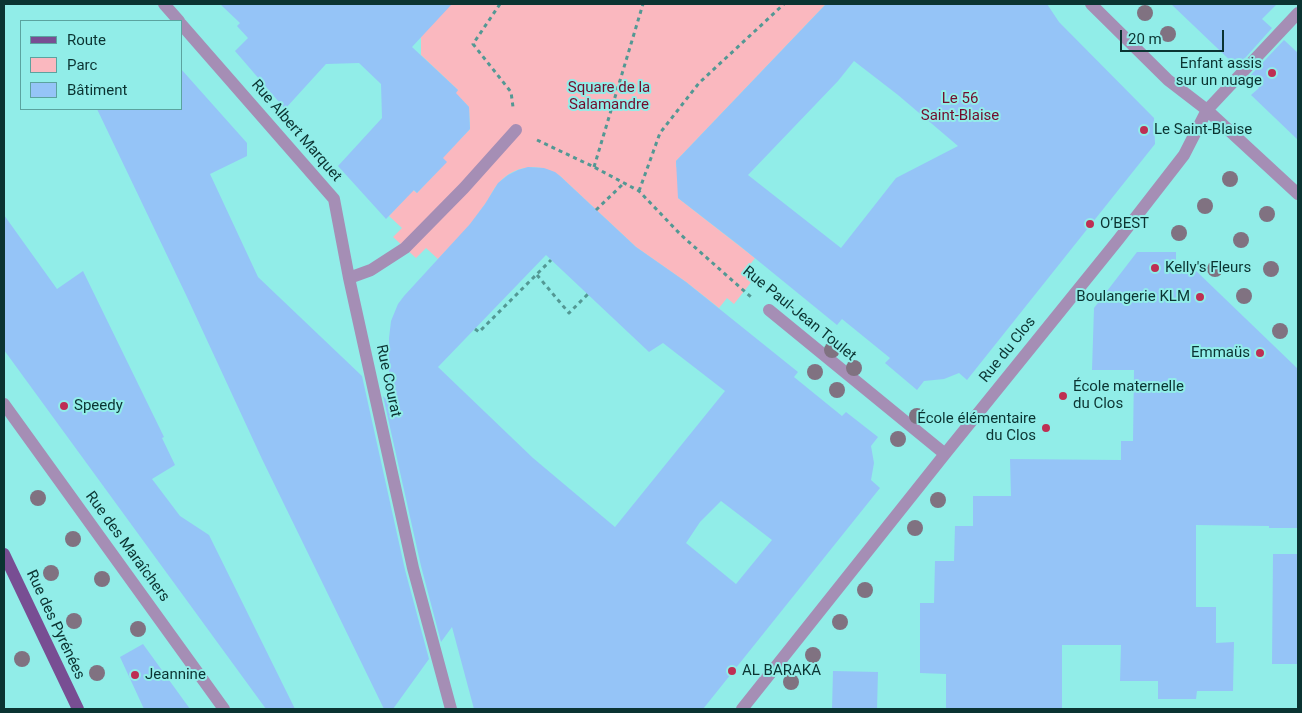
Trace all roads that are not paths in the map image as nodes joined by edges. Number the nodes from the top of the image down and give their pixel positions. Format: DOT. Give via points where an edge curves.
graph roads {
  1 [pos="164,4"];
  2 [pos="1091,4"];
  3 [pos="1298,13"];
  4 [pos="177,20"];
  5 [pos="182,25"];
  6 [pos="1208,110"];
  7 [pos="516,130"];
  8 [pos="1298,194"];
  9 [pos="349,278"];
  10 [pos="769,310"];
  11 [pos="4,404"];
  12 [pos="945,454"];
  13 [pos="4,554"];
  14 [pos="78,709"];
  15 [pos="224,709"];
  16 [pos="451,709"];
  17 [pos="742,709"];
  1 -- 4 [label="street, Rue Albert Marquet"];
  2 -- 6 [label="street" via="1168,80"];
  3 -- 6 [label="street, Rue du Clos"];
  5 -- 9 [label="street, Rue Albert Marquet" via="334,199"];
  6 -- 8 [label="street"];
  6 -- 12 [label="street, Rue du Clos" via="1184,155"];
  7 -- 9 [label="street" via="405,248 371,270"];
  9 -- 16 [label="street, Rue Courat" via="413,568"];
  10 -- 12 [label="street, Rue Paul-Jean Toulet"];
  11 -- 15 [label="street, Rue des Maraîchers"];
  12 -- 17 [label="street, Rue du Clos"];
  13 -- 14 [label="main road, Rue des Pyrénées"];
}
